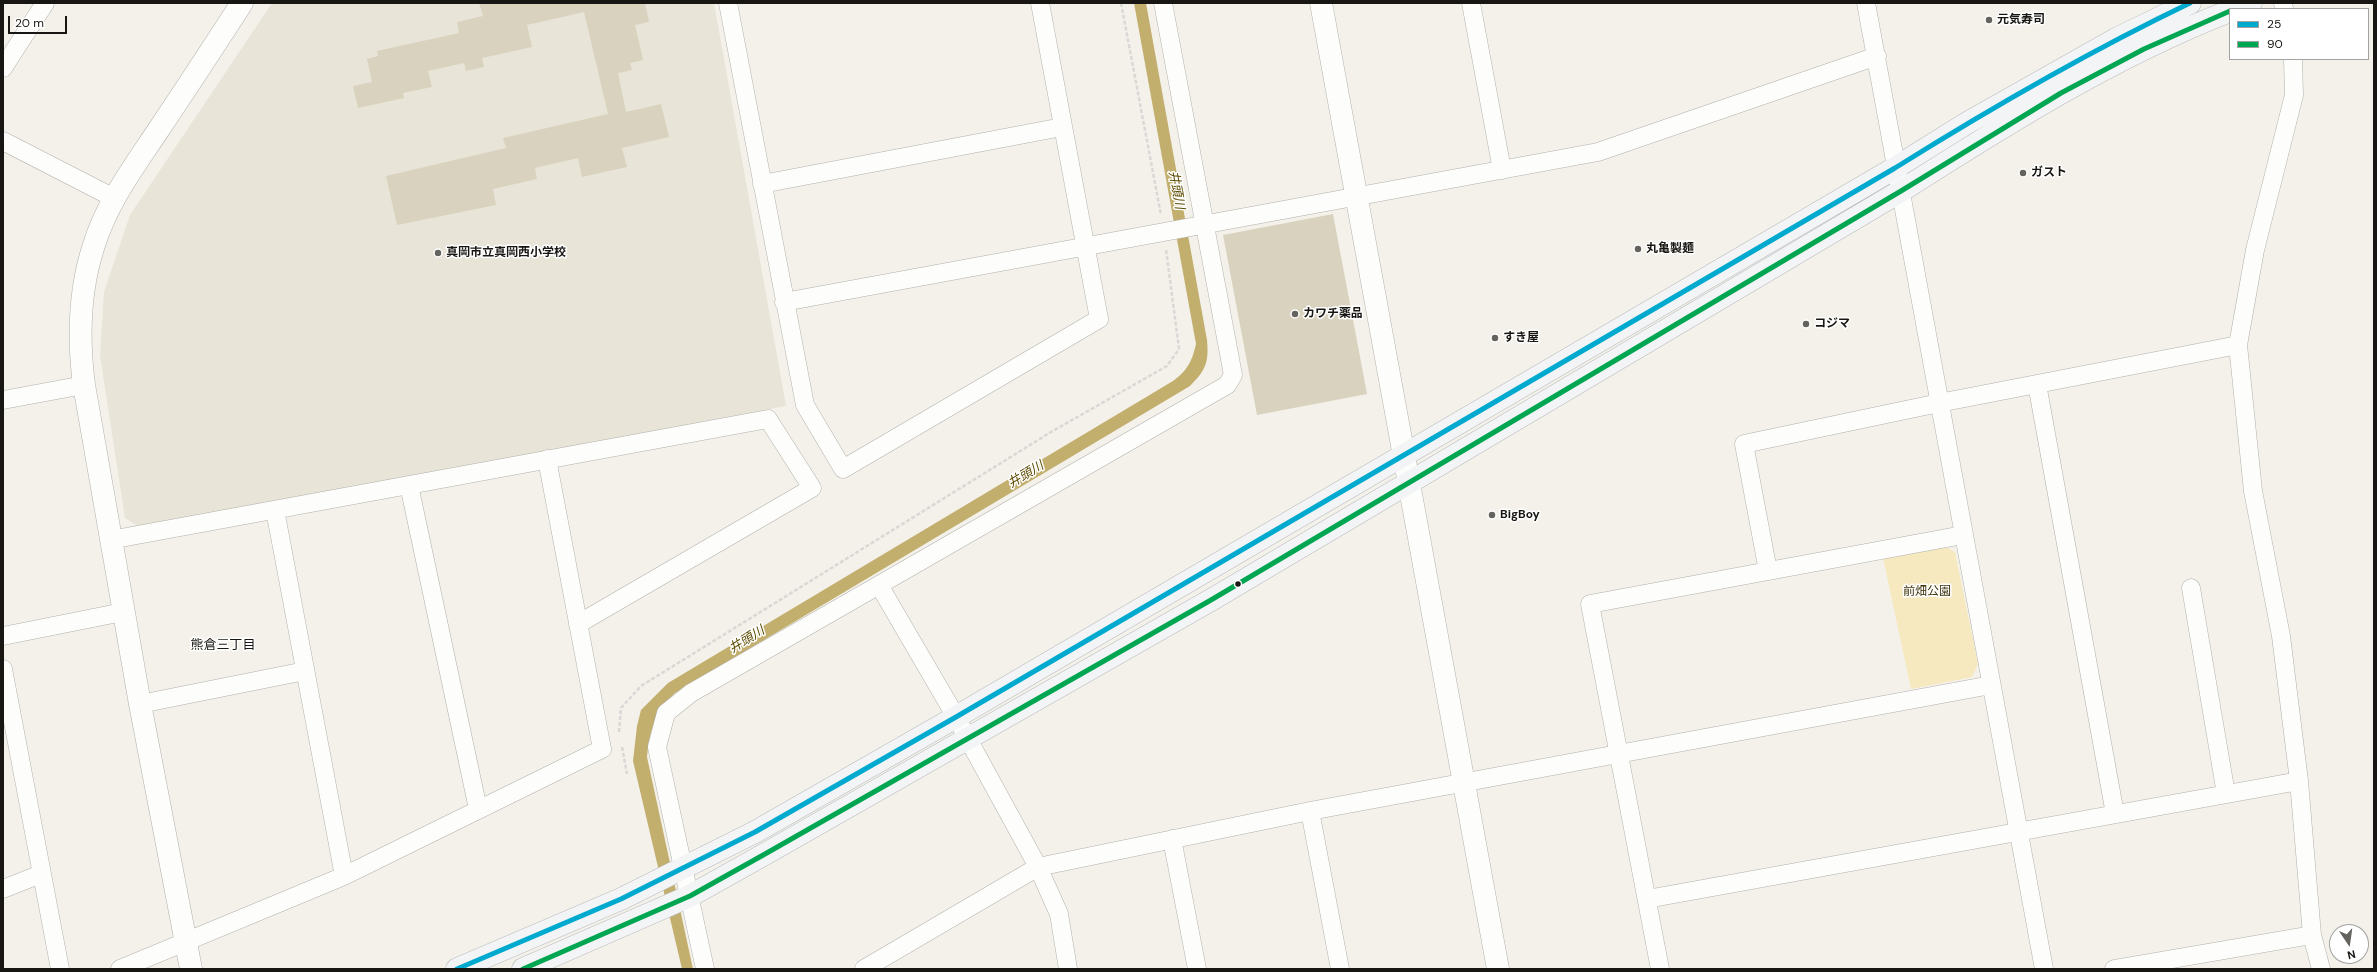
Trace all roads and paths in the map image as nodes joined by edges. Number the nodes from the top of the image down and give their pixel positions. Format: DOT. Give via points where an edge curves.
graph roads {
  1 [pos="45,3"];
  2 [pos="242,3"];
  3 [pos="728,3"];
  4 [pos="1040,3"];
  5 [pos="1120,3"];
  6 [pos="1163,3"];
  7 [pos="1321,3"];
  8 [pos="1471,3"];
  9 [pos="1866,3"];
  10 [pos="2190,3"];
  11 [pos="2251,3"];
  12 [pos="2238,8"];
  13 [pos="2229,11"];
  14 [pos="1877,56"];
  15 [pos="2293,60"];
  16 [pos="3,68"];
  17 [pos="1062,127"];
  18 [pos="3,141"];
  19 [pos="1895,168"];
  20 [pos="1502,170"];
  21 [pos="762,184"];
  22 [pos="1901,191"];
  23 [pos="114,198"];
  24 [pos="1357,198"];
  25 [pos="1205,226"];
  26 [pos="1164,233"];
  27 [pos="1086,247"];
  28 [pos="784,302"];
  29 [pos="2238,345"];
  30 [pos="2037,384"];
  31 [pos="84,385"];
  32 [pos="3,400"];
  33 [pos="1939,403"];
  34 [pos="1405,455"];
  35 [pos="547,459"];
  36 [pos="1410,483"];
  37 [pos="409,485"];
  38 [pos="275,510"];
  39 [pos="1963,535"];
  40 [pos="110,540"];
  41 [pos="1768,571"];
  42 [pos="879,585"];
  43 [pos="2191,588"];
  44 [pos="124,612"];
  45 [pos="578,624"];
  46 [pos="3,636"];
  47 [pos="3,669"];
  48 [pos="305,671"];
  49 [pos="1990,685"];
  50 [pos="140,704"];
  51 [pos="956,717"];
  52 [pos="621,739"];
  53 [pos="968,739"];
  54 [pos="622,746"];
  55 [pos="1620,752"];
  56 [pos="10,757"];
  57 [pos="627,774"];
  58 [pos="2299,781"];
  59 [pos="1463,782"];
  60 [pos="2226,794"];
  61 [pos="478,809"];
  62 [pos="1310,811"];
  63 [pos="2115,814"];
  64 [pos="2018,832"];
  65 [pos="1172,839"];
  66 [pos="1038,867"];
  67 [pos="684,868"];
  68 [pos="41,874"];
  69 [pos="344,876"];
  70 [pos="3,889"];
  71 [pos="690,896"];
  72 [pos="1647,899"];
  73 [pos="2312,935"];
  74 [pos="186,941"];
  75 [pos="889,962"];
  76 [pos="60,969"];
  77 [pos="120,969"];
  78 [pos="191,969"];
  79 [pos="457,969"];
  80 [pos="523,969"];
  81 [pos="705,969"];
  82 [pos="864,969"];
  83 [pos="1068,969"];
  84 [pos="1197,969"];
  85 [pos="1340,969"];
  86 [pos="1498,969"];
  87 [pos="1660,969"];
  88 [pos="2044,969"];
  89 [pos="2114,969"];
  90 [pos="2321,969"];
  1 -- 16 [label="street"];
  2 -- 23 [label="street"];
  3 -- 21 [label="street"];
  4 -- 17 [label="street"];
  5 -- 26 [label="path"];
  6 -- 25 [label="street"];
  7 -- 24 [label="street"];
  8 -- 20 [label="street"];
  9 -- 14 [label="street"];
  10 -- 19 [label="main road" via="2109,43 1967,123"];
  11 -- 12 [label="main road"];
  13 -- 22 [label="main road" via="2194,25 2124,59 1980,141"];
  14 -- 19 [label="street"];
  14 -- 20 [label="street" via="1598,152"];
  15 -- 29 [label="street" via="2294,95 2255,250"];
  17 -- 21 [label="street"];
  17 -- 27 [label="street"];
  18 -- 23 [label="street"];
  19 -- 22 [label="street"];
  19 -- 34 [label="main road"];
  20 -- 24 [label="street"];
  21 -- 28 [label="street"];
  22 -- 33 [label="street"];
  22 -- 36 [label="main road"];
  23 -- 31 [label="street" via="94,244 84,284 80,353"];
  24 -- 25 [label="street"];
  24 -- 34 [label="street"];
  25 -- 26 [label="street"];
  25 -- 42 [label="street" via="1233,375 1226,385"];
  26 -- 27 [label="street"];
  26 -- 52 [label="path" via="1179,349 1167,366 1051,432 641,686 621,708"];
  27 -- 28 [label="street"];
  27 -- 28 [label="street" via="1099,319 843,469 805,405"];
  29 -- 30 [label="street"];
  29 -- 58 [label="street" via="2253,491 2281,636"];
  30 -- 33 [label="street"];
  30 -- 63 [label="street"];
  31 -- 32 [label="street"];
  31 -- 40 [label="street"];
  33 -- 39 [label="street"];
  33 -- 41 [label="street" via="1744,444"];
  34 -- 36 [label="street"];
  34 -- 51 [label="main road"];
  35 -- 37 [label="street"];
  35 -- 45 [label="street"];
  35 -- 45 [label="street" via="768,419 812,488"];
  36 -- 53 [label="main road"];
  36 -- 59 [label="street"];
  37 -- 38 [label="street"];
  37 -- 61 [label="street"];
  38 -- 40 [label="street"];
  38 -- 48 [label="street"];
  39 -- 41 [label="street"];
  39 -- 49 [label="street"];
  40 -- 44 [label="street"];
  41 -- 55 [label="street" via="1590,604"];
  42 -- 51 [label="street"];
  42 -- 67 [label="street" via="691,692 666,713 658,747"];
  43 -- 60 [label="street"];
  44 -- 46 [label="street"];
  44 -- 50 [label="street"];
  45 -- 61 [label="street" via="602,749"];
  47 -- 56 [label="street"];
  48 -- 50 [label="street"];
  48 -- 69 [label="street"];
  49 -- 55 [label="street"];
  49 -- 64 [label="street"];
  50 -- 74 [label="street"];
  51 -- 53 [label="street"];
  51 -- 67 [label="main road" via="755,832"];
  53 -- 66 [label="street"];
  53 -- 71 [label="main road"];
  54 -- 57 [label="path"];
  55 -- 59 [label="street"];
  55 -- 72 [label="street"];
  56 -- 68 [label="street"];
  58 -- 60 [label="street"];
  58 -- 73 [label="street"];
  59 -- 62 [label="street"];
  59 -- 86 [label="street"];
  60 -- 63 [label="street"];
  61 -- 69 [label="street"];
  62 -- 65 [label="street"];
  62 -- 85 [label="street"];
  63 -- 64 [label="street"];
  64 -- 72 [label="street"];
  64 -- 88 [label="street"];
  65 -- 66 [label="street"];
  65 -- 84 [label="street"];
  66 -- 75 [label="street"];
  66 -- 83 [label="street" via="1059,914"];
  67 -- 71 [label="street"];
  67 -- 79 [label="main road" via="621,899"];
  68 -- 70 [label="street"];
  68 -- 76 [label="street"];
  69 -- 74 [label="street"];
  71 -- 80 [label="main road"];
  71 -- 81 [label="street"];
  72 -- 87 [label="street"];
  73 -- 89 [label="street"];
  73 -- 90 [label="street"];
  74 -- 77 [label="street"];
  74 -- 78 [label="street"];
  75 -- 82 [label="street"];
}
